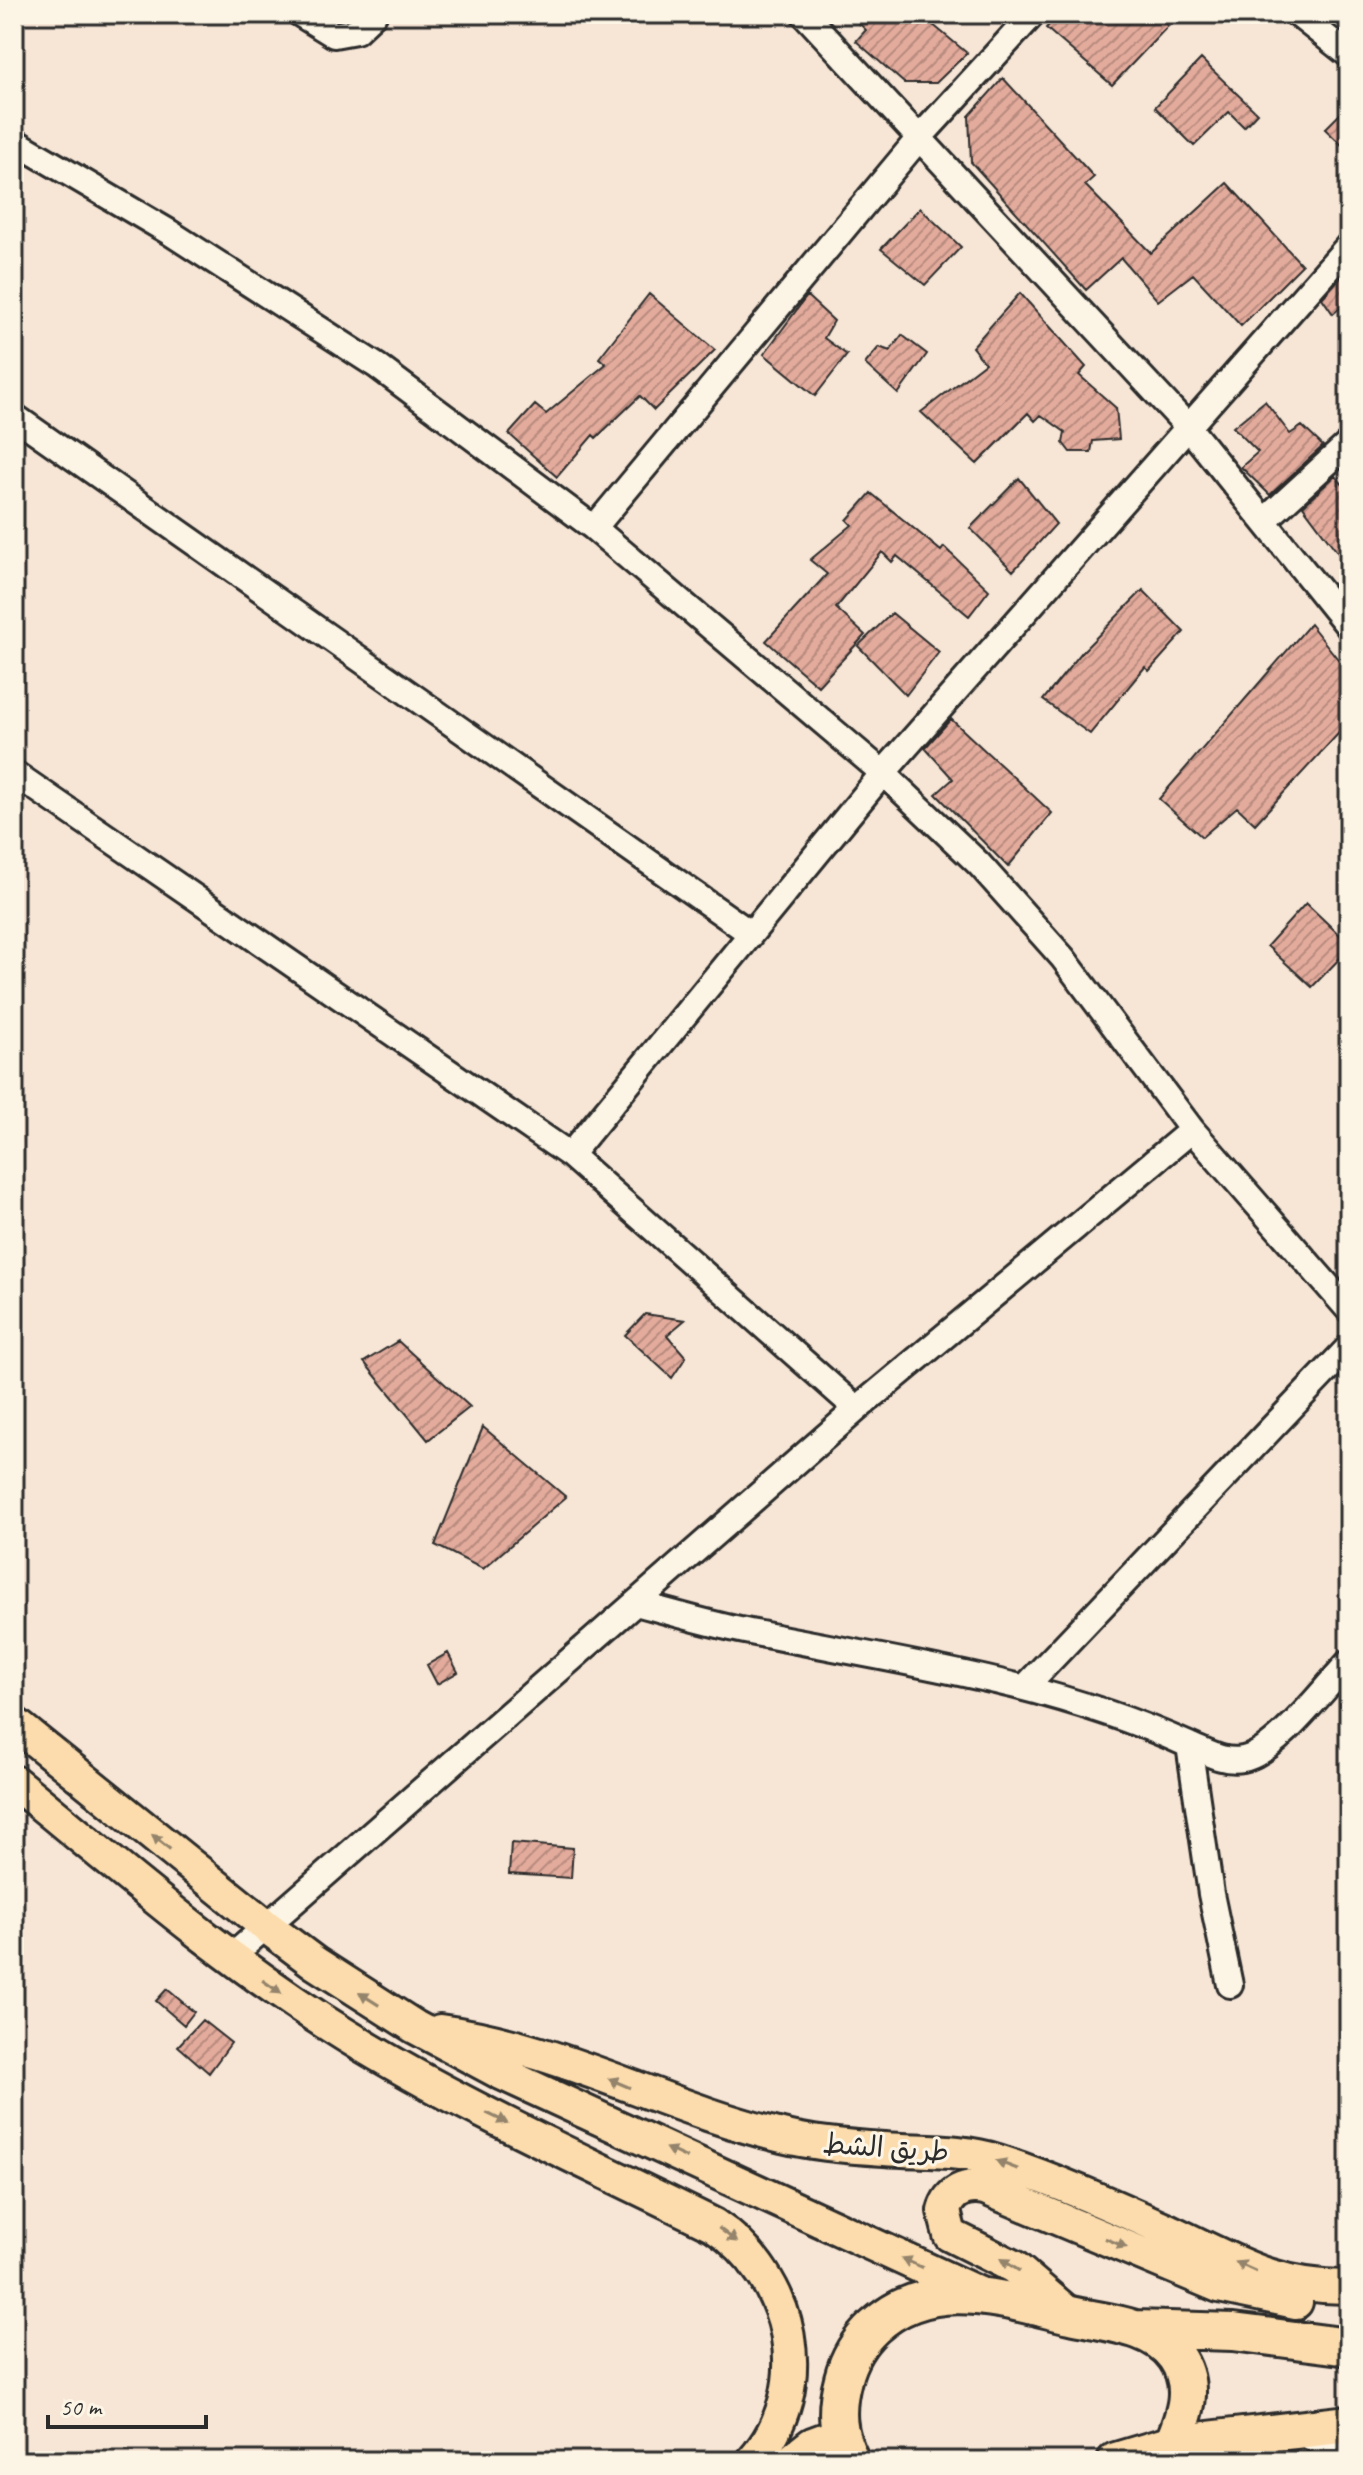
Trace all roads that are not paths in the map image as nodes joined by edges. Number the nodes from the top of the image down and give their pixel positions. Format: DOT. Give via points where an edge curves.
graph roads {
  1 [pos="300,14"];
  2 [pos="374,14"];
  3 [pos="804,14"];
  4 [pos="1033,14"];
  5 [pos="1297,14"];
  6 [pos="1349,55"];
  7 [pos="920,137"];
  8 [pos="14,141"];
  9 [pos="1349,245"];
  10 [pos="14,416"];
  11 [pos="1189,428"];
  12 [pos="1349,443"];
  13 [pos="1264,521"];
  14 [pos="594,528"];
  15 [pos="1349,627"];
  16 [pos="14,773"];
  17 [pos="883,773"];
  18 [pos="750,933"];
  19 [pos="1192,1130"];
  20 [pos="570,1155"];
  21 [pos="1349,1310"];
  22 [pos="1349,1347"];
  23 [pos="857,1409"];
  24 [pos="639,1604"];
  25 [pos="1349,1662"];
  26 [pos="1025,1687"];
  27 [pos="14,1723"];
  28 [pos="1189,1745"];
  29 [pos="14,1782"];
  30 [pos="267,1927"];
  31 [pos="231,1957"];
  32 [pos="1230,1985"];
  33 [pos="415,2027"];
  34 [pos="1349,2287"];
  35 [pos="982,2295"];
  36 [pos="1349,2305"];
  37 [pos="1070,2315"];
  38 [pos="1136,2329"];
  39 [pos="1349,2347"];
  40 [pos="1349,2424"];
  41 [pos="1295,2430"];
  42 [pos="846,2448"];
  43 [pos="1174,2452"];
  44 [pos="753,2461"];
  45 [pos="794,2461"];
  46 [pos="1116,2461"];
  47 [pos="1346,2461"];
  1 -- 2 [label="street" via="317,28 345,35"];
  3 -- 7 [label="street"];
  4 -- 7 [label="street"];
  5 -- 6 [label="street"];
  7 -- 11 [label="street"];
  7 -- 14 [label="street"];
  8 -- 14 [label="street" via="169,232 377,366"];
  9 -- 11 [label="street"];
  10 -- 18 [label="street"];
  11 -- 13 [label="street"];
  11 -- 17 [label="street"];
  12 -- 13 [label="street"];
  13 -- 15 [label="street"];
  14 -- 17 [label="street"];
  16 -- 20 [label="street"];
  17 -- 18 [label="street"];
  17 -- 19 [label="street" via="979,864 1063,958"];
  18 -- 20 [label="street"];
  19 -- 21 [label="street"];
  19 -- 23 [label="street"];
  20 -- 23 [label="street"];
  22 -- 26 [label="street"];
  23 -- 24 [label="street"];
  24 -- 26 [label="street" via="742,1631"];
  24 -- 30 [label="street"];
  25 -- 28 [label="street" via="1254,1756 1224,1759"];
  26 -- 28 [label="street" via="1112,1711"];
  30 -- 27 [label="main road, one-way"];
  28 -- 32 [label="street"];
  29 -- 31 [label="main road"];
  30 -- 31 [label="street"];
  33 -- 30 [label="main road, one-way"];
  31 -- 44 [label="main road, one-way" via="406,2071 734,2238 773,2289 790,2349 784,2406"];
  34 -- 33 [label="main road, طريق الشط, one-way" via="1269,2277 1168,2230 981,2156 787,2137 697,2113 514,2045"];
  35 -- 33 [label="main road, one-way" via="499,2072"];
  35 -- 37 [label="highway"];
  35 -- 42 [label="highway" via="919,2299 867,2334 845,2370 836,2405"];
  37 -- 36 [label="main road, طريق الشط, one-way" via="1014,2267 950,2235 944,2211 951,2197 966,2187 985,2188 1219,2286 1272,2299"];
  37 -- 38 [label="highway"];
  38 -- 39 [label="highway" via="1233,2332"];
  38 -- 43 [label="highway" via="1164,2344 1183,2370 1188,2401"];
  40 -- 41 [label="highway"];
  41 -- 43 [label="highway"];
  41 -- 47 [label="street" via="1337,2450"];
  42 -- 45 [label="highway" via="813,2446"];
  43 -- 46 [label="highway"];
}
